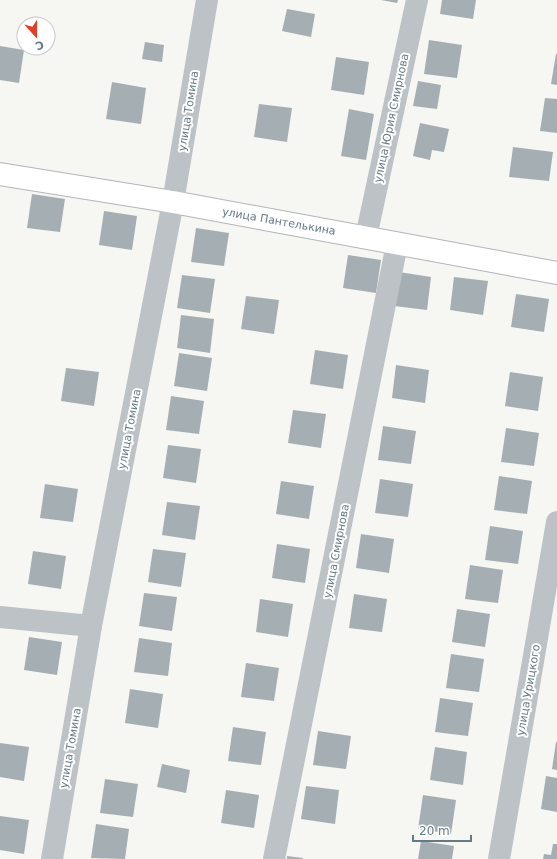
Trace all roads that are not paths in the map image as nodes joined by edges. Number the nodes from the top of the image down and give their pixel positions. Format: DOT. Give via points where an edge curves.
graph roads {
  1 [pos="207,0"];
  2 [pos="417,0"];
  3 [pos="0,174"];
  4 [pos="173,202"];
  5 [pos="366,237"];
  6 [pos="397,244"];
  7 [pos="557,273"];
  8 [pos="557,522"];
  9 [pos="0,617"];
  10 [pos="91,626"];
  11 [pos="52,859"];
  12 [pos="274,859"];
  13 [pos="499,859"];
  1 -- 4 [label="street, улица Томина"];
  2 -- 5 [label="street, улица Юрия Смирнова"];
  3 -- 4 [label="main road, улица Пантелькина"];
  4 -- 5 [label="main road, улица Пантелькина"];
  4 -- 10 [label="street, улица Томина"];
  5 -- 6 [label="main road, улица Пантелькина"];
  6 -- 7 [label="main road, улица Пантелькина"];
  6 -- 12 [label="street, улица Смирнова"];
  8 -- 13 [label="street, улица Урицкого"];
  9 -- 10 [label="street"];
  10 -- 11 [label="street, улица Томина"];
}
